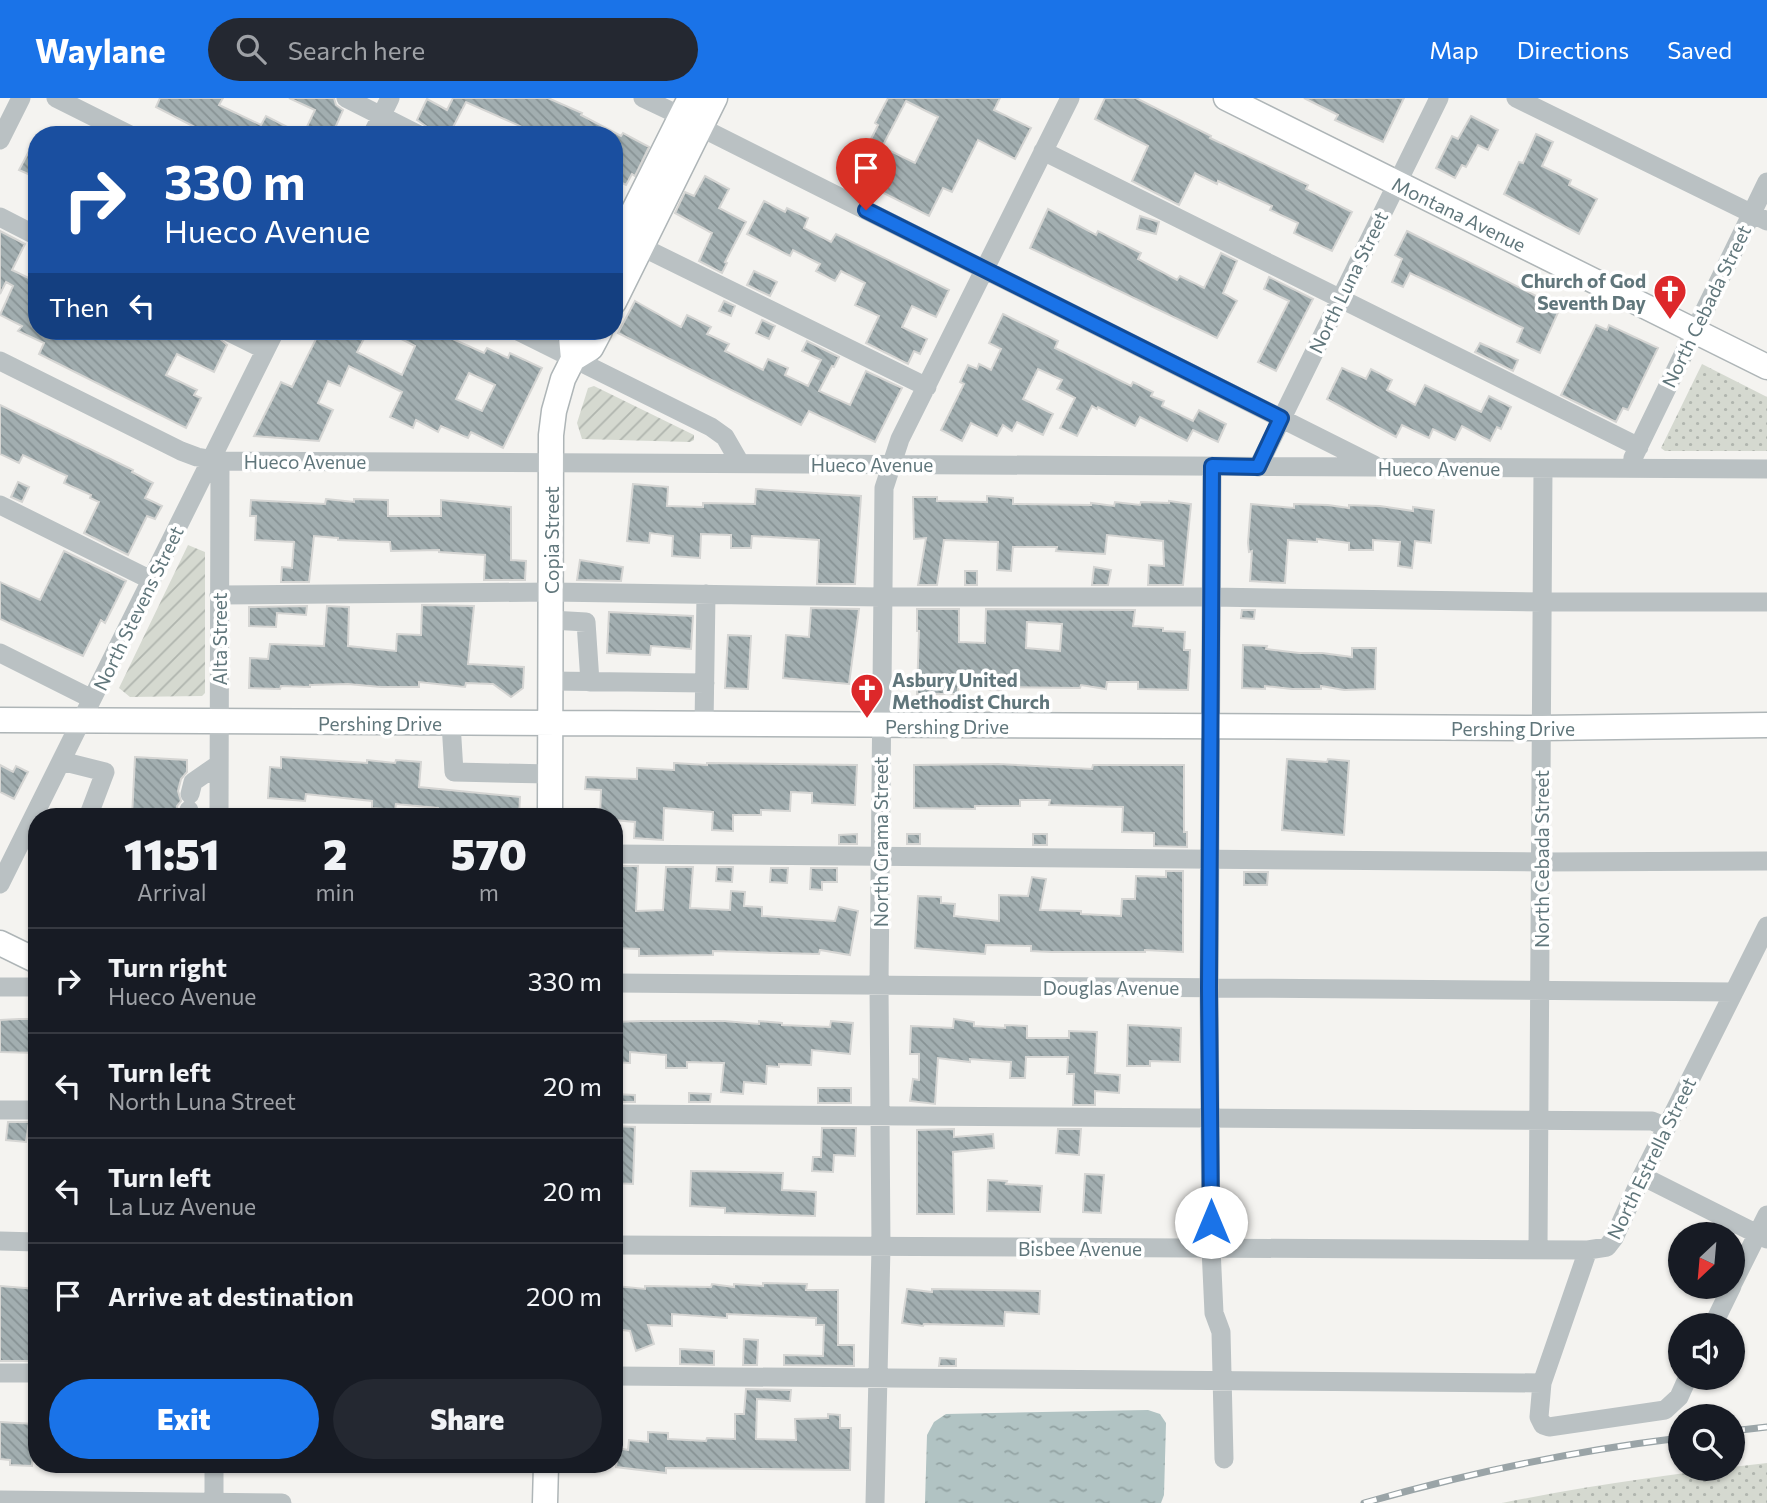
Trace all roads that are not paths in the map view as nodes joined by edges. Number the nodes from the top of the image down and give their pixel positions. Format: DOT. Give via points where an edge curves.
graph roads {
  1 [pos="21,98"];
  2 [pos="56,98"];
  3 [pos="346,98"];
  4 [pos="390,98"];
  5 [pos="643,98"];
  6 [pos="715,98"];
  7 [pos="1070,98"];
  8 [pos="1226,98"];
  9 [pos="1439,98"];
  10 [pos="1516,98"];
  11 [pos="690,114"];
  12 [pos="382,116"];
  13 [pos="112,126"];
  14 [pos="377,126"];
  15 [pos="401,126"];
  16 [pos="0,140"];
  17 [pos="1043,151"];
  18 [pos="1767,182"];
  19 [pos="1397,183"];
  20 [pos="0,217"];
  21 [pos="1759,217"];
  22 [pos="28,231"];
  23 [pos="623,241"];
  24 [pos="985,269"];
  25 [pos="1339,299"];
  26 [pos="1694,331"];
  27 [pos="245,340"];
  28 [pos="270,340"];
  29 [pos="536,340"];
  30 [pos="571,340"];
  31 [pos="595,340"];
  32 [pos="265,350"];
  33 [pos="573,359"];
  34 [pos="0,361"];
  35 [pos="1767,367"];
  36 [pos="927,387"];
  37 [pos="1281,418"];
  38 [pos="1639,447"];
  39 [pos="216,460"];
  40 [pos="551,462"];
  41 [pos="740,463"];
  42 [pos="891,465"];
  43 [pos="1212,466"];
  44 [pos="1258,467"];
  45 [pos="1378,467"];
  46 [pos="1543,468"];
  47 [pos="1628,468"];
  48 [pos="1767,469"];
  49 [pos="0,505"];
  50 [pos="151,580"];
  51 [pos="551,592"];
  52 [pos="584,592"];
  53 [pos="706,594"];
  54 [pos="219,595"];
  55 [pos="881,597"];
  56 [pos="1211,597"];
  57 [pos="1542,602"];
  58 [pos="1767,602"];
  59 [pos="551,620"];
  60 [pos="586,622"];
  61 [pos="0,653"];
  62 [pos="551,681"];
  63 [pos="590,682"];
  64 [pos="705,683"];
  65 [pos="87,710"];
  66 [pos="0,720"];
  67 [pos="219,721"];
  68 [pos="451,723"];
  69 [pos="551,724"];
  70 [pos="704,724"];
  71 [pos="881,725"];
  72 [pos="1767,725"];
  73 [pos="1210,727"];
  74 [pos="1541,728"];
  75 [pos="61,761"];
  76 [pos="219,764"];
  77 [pos="550,774"];
  78 [pos="190,807"];
  79 [pos="43,808"];
  80 [pos="92,808"];
  81 [pos="219,808"];
  82 [pos="550,808"];
  83 [pos="28,847"];
  84 [pos="623,854"];
  85 [pos="880,857"];
  86 [pos="1210,859"];
  87 [pos="1767,861"];
  88 [pos="1541,862"];
  89 [pos="0,884"];
  90 [pos="1767,926"];
  91 [pos="0,943"];
  92 [pos="1763,946"];
  93 [pos="28,957"];
  94 [pos="623,983"];
  95 [pos="879,985"];
  96 [pos="0,986"];
  97 [pos="28,987"];
  98 [pos="1209,988"];
  99 [pos="1540,989"];
  100 [pos="1734,992"];
  101 [pos="0,1110"];
  102 [pos="28,1110"];
  103 [pos="623,1114"];
  104 [pos="880,1117"];
  105 [pos="1211,1118"];
  106 [pos="1539,1121"];
  107 [pos="1667,1127"];
  108 [pos="1642,1176"];
  109 [pos="1767,1214"];
  110 [pos="1762,1236"];
  111 [pos="0,1241"];
  112 [pos="28,1242"];
  113 [pos="623,1245"];
  114 [pos="881,1247"];
  115 [pos="1211,1248"];
  116 [pos="1538,1249"];
  117 [pos="1588,1250"];
  118 [pos="1745,1264"];
  119 [pos="0,1373"];
  120 [pos="28,1373"];
  121 [pos="623,1376"];
  122 [pos="878,1378"];
  123 [pos="1221,1380"];
  124 [pos="1542,1383"];
  125 [pos="1682,1390"];
  126 [pos="1224,1459"];
  127 [pos="214,1473"];
  128 [pos="545,1473"];
  129 [pos="0,1500"];
  130 [pos="214,1502"];
  131 [pos="282,1503"];
  132 [pos="545,1503"];
  133 [pos="875,1503"];
  1 -- 16 [label="street"];
  2 -- 13 [label="street"];
  3 -- 12 [label="street"];
  4 -- 12 [label="street"];
  5 -- 11 [label="street"];
  6 -- 11 [label="main road"];
  7 -- 17 [label="street, North Grama Street"];
  8 -- 19 [label="main road, Montana Avenue"];
  9 -- 19 [label="street, North Luna Street"];
  10 -- 21 [label="street"];
  11 -- 23 [label="main road"];
  11 -- 24 [label="street"];
  12 -- 14 [label="street"];
  12 -- 15 [label="street"];
  17 -- 24 [label="street, North Grama Street"];
  17 -- 25 [label="street"];
  18 -- 21 [label="street, North Cebada Street"];
  19 -- 25 [label="street, North Luna Street"];
  19 -- 26 [label="main road, Montana Avenue"];
  20 -- 22 [label="street"];
  21 -- 26 [label="street, North Cebada Street"];
  23 -- 36 [label="street"];
  24 -- 36 [label="street, North Grama Street"];
  24 -- 37 [label="street"];
  25 -- 37 [label="street, North Luna Street"];
  25 -- 38 [label="street"];
  26 -- 35 [label="main road, Montana Avenue"];
  26 -- 38 [label="street, North Cebada Street"];
  27 -- 32 [label="street"];
  28 -- 32 [label="street, North Stevens Street"];
  29 -- 33 [label="street"];
  30 -- 33 [label="main road, Copia Street"];
  31 -- 33 [label="main road, Copia Street"];
  32 -- 39 [label="street, North Stevens Street"];
  33 -- 40 [label="main road, Copia Street" via="554,411"];
  33 -- 41 [label="street" via="711,427 725,437"];
  34 -- 39 [label="street, Hueco Avenue" via="181,451"];
  36 -- 42 [label="street, North Grama Street"];
  37 -- 44 [label="street, North Luna Street"];
  37 -- 45 [label="street"];
  38 -- 47 [label="street, North Cebada Street"];
  39 -- 40 [label="street, Hueco Avenue"];
  39 -- 50 [label="street, North Stevens Street"];
  39 -- 54 [label="street, Alta Street"];
  40 -- 41 [label="street, Hueco Avenue"];
  40 -- 51 [label="main road, Copia Street"];
  41 -- 42 [label="street, Hueco Avenue"];
  42 -- 43 [label="street, Hueco Avenue"];
  42 -- 55 [label="street, North Grama Street" via="884,488"];
  43 -- 44 [label="street, Hueco Avenue"];
  43 -- 56 [label="street"];
  44 -- 45 [label="street, Hueco Avenue"];
  45 -- 46 [label="street, Hueco Avenue"];
  46 -- 47 [label="street, Hueco Avenue"];
  46 -- 57 [label="street, North Cebada Street"];
  47 -- 48 [label="street, Hueco Avenue"];
  49 -- 50 [label="street"];
  50 -- 65 [label="street, North Stevens Street"];
  51 -- 52 [label="street"];
  51 -- 54 [label="street"];
  51 -- 59 [label="main road, Copia Street"];
  52 -- 53 [label="street"];
  52 -- 60 [label="street"];
  53 -- 55 [label="street"];
  53 -- 64 [label="street"];
  54 -- 67 [label="street, Alta Street"];
  55 -- 56 [label="street"];
  55 -- 71 [label="street, North Grama Street"];
  56 -- 57 [label="street"];
  56 -- 73 [label="street"];
  57 -- 58 [label="street"];
  57 -- 74 [label="street, North Cebada Street"];
  59 -- 60 [label="street"];
  59 -- 62 [label="main road, Copia Street"];
  60 -- 63 [label="street"];
  61 -- 65 [label="street"];
  62 -- 63 [label="street"];
  62 -- 69 [label="main road, Copia Street"];
  63 -- 64 [label="street"];
  64 -- 70 [label="street"];
  65 -- 66 [label="main road, Pershing Drive"];
  65 -- 67 [label="main road, Pershing Drive"];
  65 -- 75 [label="street, North Stevens Street"];
  67 -- 68 [label="main road, Pershing Drive"];
  67 -- 76 [label="street, Alta Street"];
  68 -- 69 [label="main road, Pershing Drive"];
  68 -- 77 [label="street" via="454,772"];
  69 -- 70 [label="main road, Pershing Drive"];
  69 -- 77 [label="main road, Copia Street"];
  70 -- 71 [label="main road, Pershing Drive"];
  71 -- 73 [label="main road, Pershing Drive"];
  71 -- 85 [label="street, North Grama Street"];
  72 -- 74 [label="main road, Pershing Drive"];
  73 -- 74 [label="main road, Pershing Drive"];
  73 -- 86 [label="street"];
  74 -- 88 [label="street, North Cebada Street"];
  75 -- 79 [label="street, North Stevens Street"];
  75 -- 80 [label="street" via="105,772"];
  76 -- 78 [label="street" via="193,782"];
  76 -- 81 [label="street, Alta Street"];
  77 -- 82 [label="main road, Copia Street"];
  83 -- 89 [label="street, North Stevens Street"];
  84 -- 85 [label="street"];
  85 -- 86 [label="street"];
  85 -- 95 [label="street, North Grama Street"];
  86 -- 88 [label="street"];
  86 -- 98 [label="street"];
  87 -- 88 [label="street"];
  88 -- 99 [label="street, North Cebada Street"];
  90 -- 92 [label="street, North Estrella Street"];
  91 -- 93 [label="main road"];
  92 -- 100 [label="street, North Estrella Street"];
  94 -- 95 [label="street, Douglas Avenue"];
  95 -- 98 [label="street, Douglas Avenue"];
  95 -- 104 [label="street, North Grama Street"];
  96 -- 97 [label="street"];
  98 -- 99 [label="street, Douglas Avenue"];
  98 -- 105 [label="street"];
  99 -- 100 [label="street, Douglas Avenue"];
  99 -- 106 [label="street, North Cebada Street"];
  100 -- 107 [label="street, North Estrella Street"];
  101 -- 102 [label="street"];
  103 -- 104 [label="street"];
  104 -- 105 [label="street"];
  104 -- 114 [label="street, North Grama Street"];
  105 -- 106 [label="street"];
  105 -- 115 [label="street"];
  106 -- 107 [label="street" via="1652,1121"];
  106 -- 116 [label="street, North Cebada Street"];
  107 -- 108 [label="street, North Estrella Street"];
  108 -- 110 [label="street"];
  108 -- 117 [label="street, North Estrella Street" via="1615,1238 1607,1247"];
  109 -- 110 [label="street"];
  110 -- 118 [label="street"];
  111 -- 112 [label="street"];
  113 -- 114 [label="street, Bisbee Avenue"];
  114 -- 115 [label="street, Bisbee Avenue"];
  114 -- 122 [label="street, North Grama Street"];
  115 -- 116 [label="street, Bisbee Avenue"];
  115 -- 123 [label="street" via="1214,1313 1221,1332"];
  116 -- 117 [label="street, Bisbee Avenue"];
  117 -- 124 [label="street, North Estrella Street"];
  119 -- 120 [label="street"];
  121 -- 122 [label="street"];
  122 -- 123 [label="street"];
  122 -- 133 [label="street, North Grama Street"];
  123 -- 124 [label="street"];
  123 -- 126 [label="street"];
  124 -- 125 [label="street, North Estrella Street" via="1539,1417 1549,1427 1665,1410"];
  127 -- 130 [label="street"];
  128 -- 132 [label="main road"];
  129 -- 130 [label="street"];
  130 -- 131 [label="street"];
}
